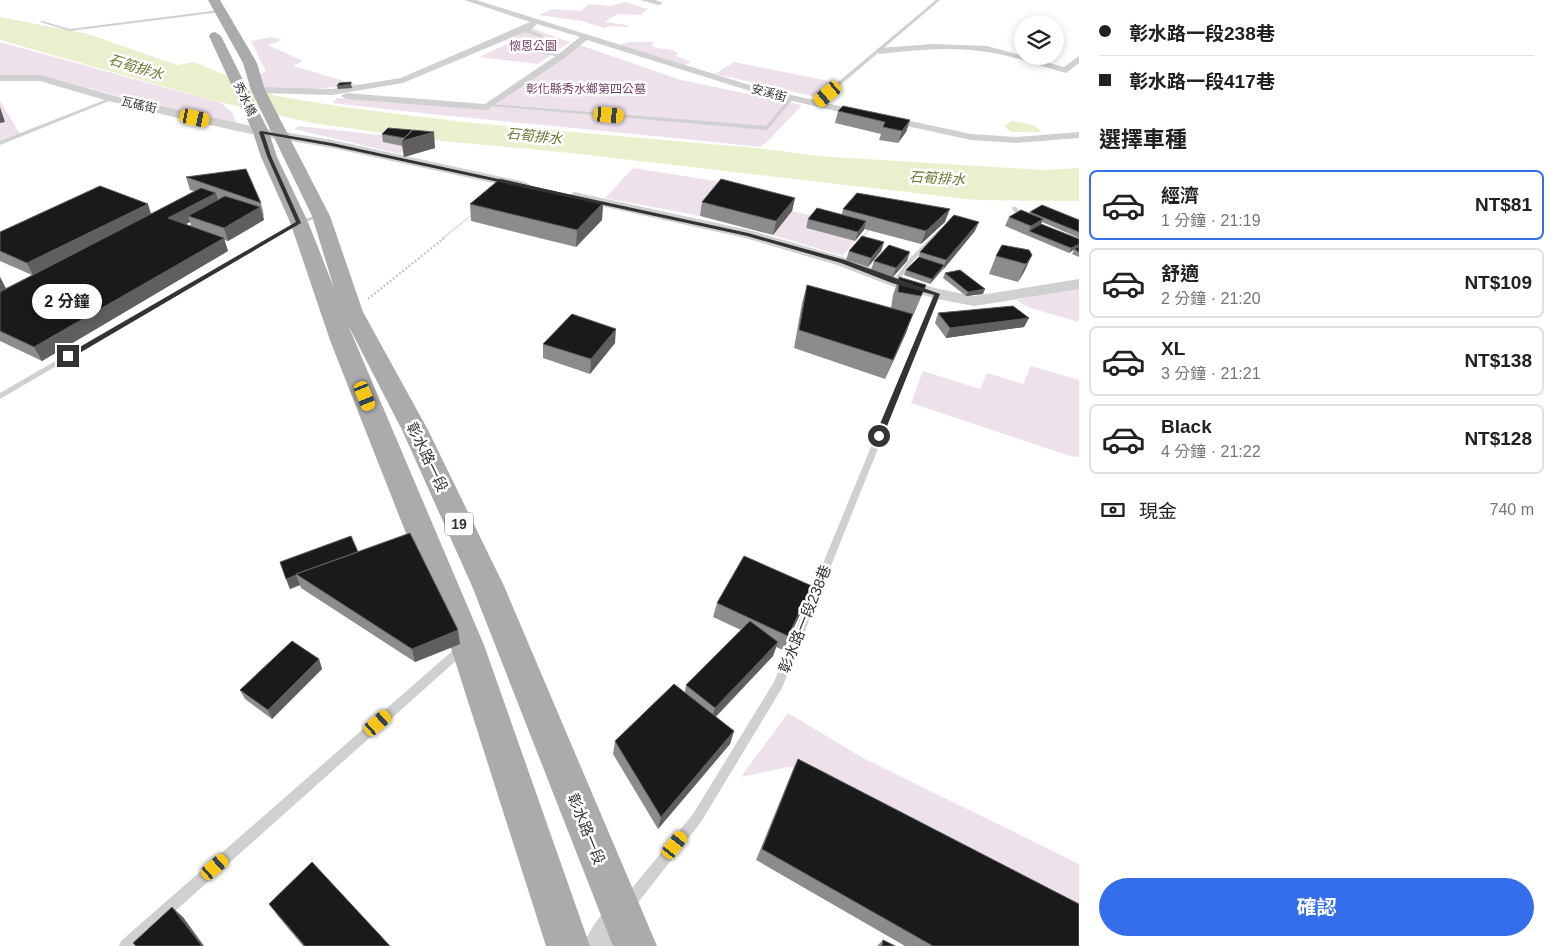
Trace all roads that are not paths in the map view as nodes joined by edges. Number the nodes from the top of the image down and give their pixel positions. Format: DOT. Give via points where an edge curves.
graph roads {
  1 [pos="199,0"];
  2 [pos="468,0"];
  3 [pos="644,0"];
  4 [pos="938,0"];
  5 [pos="659,3"];
  6 [pos="217,6"];
  7 [pos="205,13"];
  8 [pos="42,22"];
  9 [pos="536,22"];
  10 [pos="523,30"];
  11 [pos="585,37"];
  12 [pos="879,51"];
  13 [pos="563,54"];
  14 [pos="1079,59"];
  15 [pos="0,78"];
  16 [pos="332,92"];
  17 [pos="112,99"];
  18 [pos="791,99"];
  19 [pos="815,104"];
  20 [pos="490,105"];
  21 [pos="267,117"];
  22 [pos="1079,136"];
  23 [pos="0,143"];
  24 [pos="535,188"];
  25 [pos="562,194"];
  26 [pos="1014,208"];
  27 [pos="310,219"];
  28 [pos="1032,222"];
  29 [pos="944,228"];
  30 [pos="895,282"];
  31 [pos="1079,284"];
  32 [pos="937,294"];
  33 [pos="0,396"];
  34 [pos="466,644"];
  35 [pos="620,914"];
  36 [pos="126,946"];
  37 [pos="568,946"];
  38 [pos="597,946"];
  39 [pos="635,946"];
  1 -- 7 [label="main road, 19"];
  2 -- 9 [label="street, 安溪街" via="501,7"];
  3 -- 5 [label="street"];
  4 -- 12 [label="lane"];
  6 -- 7 [label="lane"];
  6 -- 21 [label="main road, 秀水橋 / 19" via="250,64"];
  7 -- 8 [label="lane" via="70,30"];
  7 -- 21 [label="main road, 秀水橋 / 19" via="247,106"];
  9 -- 10 [label="street"];
  9 -- 11 [label="street, 安溪街"];
  10 -- 13 [label="street" via="539,35 542,42 530,51"];
  10 -- 16 [label="street" via="402,80"];
  11 -- 13 [label="street"];
  11 -- 18 [label="street, 安溪街"];
  12 -- 14 [label="street" via="985,49 1066,70"];
  12 -- 19 [label="lane"];
  13 -- 20 [label="street"];
  15 -- 17 [label="street, 瓦磘街" via="41,78"];
  16 -- 20 [label="street" via="328,95"];
  16 -- 21 [label="street"];
  17 -- 21 [label="street, 瓦磘街"];
  17 -- 23 [label="lane"];
  18 -- 19 [label="street, 安溪街"];
  18 -- 20 [label="lane" via="767,128"];
  19 -- 22 [label="street, 安溪街" via="971,137 1016,140"];
  21 -- 24 [label="street, 瓦磘街"];
  21 -- 27 [label="main road, 彰水路一段 / 19" via="269,156"];
  25 -- 30 [label="street" via="748,234 843,262"];
  26 -- 28 [label="lane" via="1024,219"];
  27 -- 33 [label="lane"];
  27 -- 34 [label="main road, 彰水路一段 / 19" via="343,343"];
  27 -- 35 [label="main road, 彰水路一段 / 19" via="352,312 415,430 488,586"];
  29 -- 30 [label="lane" via="912,259"];
  30 -- 32 [label="street"];
  31 -- 32 [label="street" via="974,301"];
  32 -- 35 [label="lane, 彰水路一段238巷" via="778,685 697,818"];
  34 -- 36 [label="lane"];
  34 -- 37 [label="main road, 彰水路一段 / 19"];
  35 -- 38 [label="street"];
  35 -- 39 [label="main road, 彰水路一段 / 19"];
}
